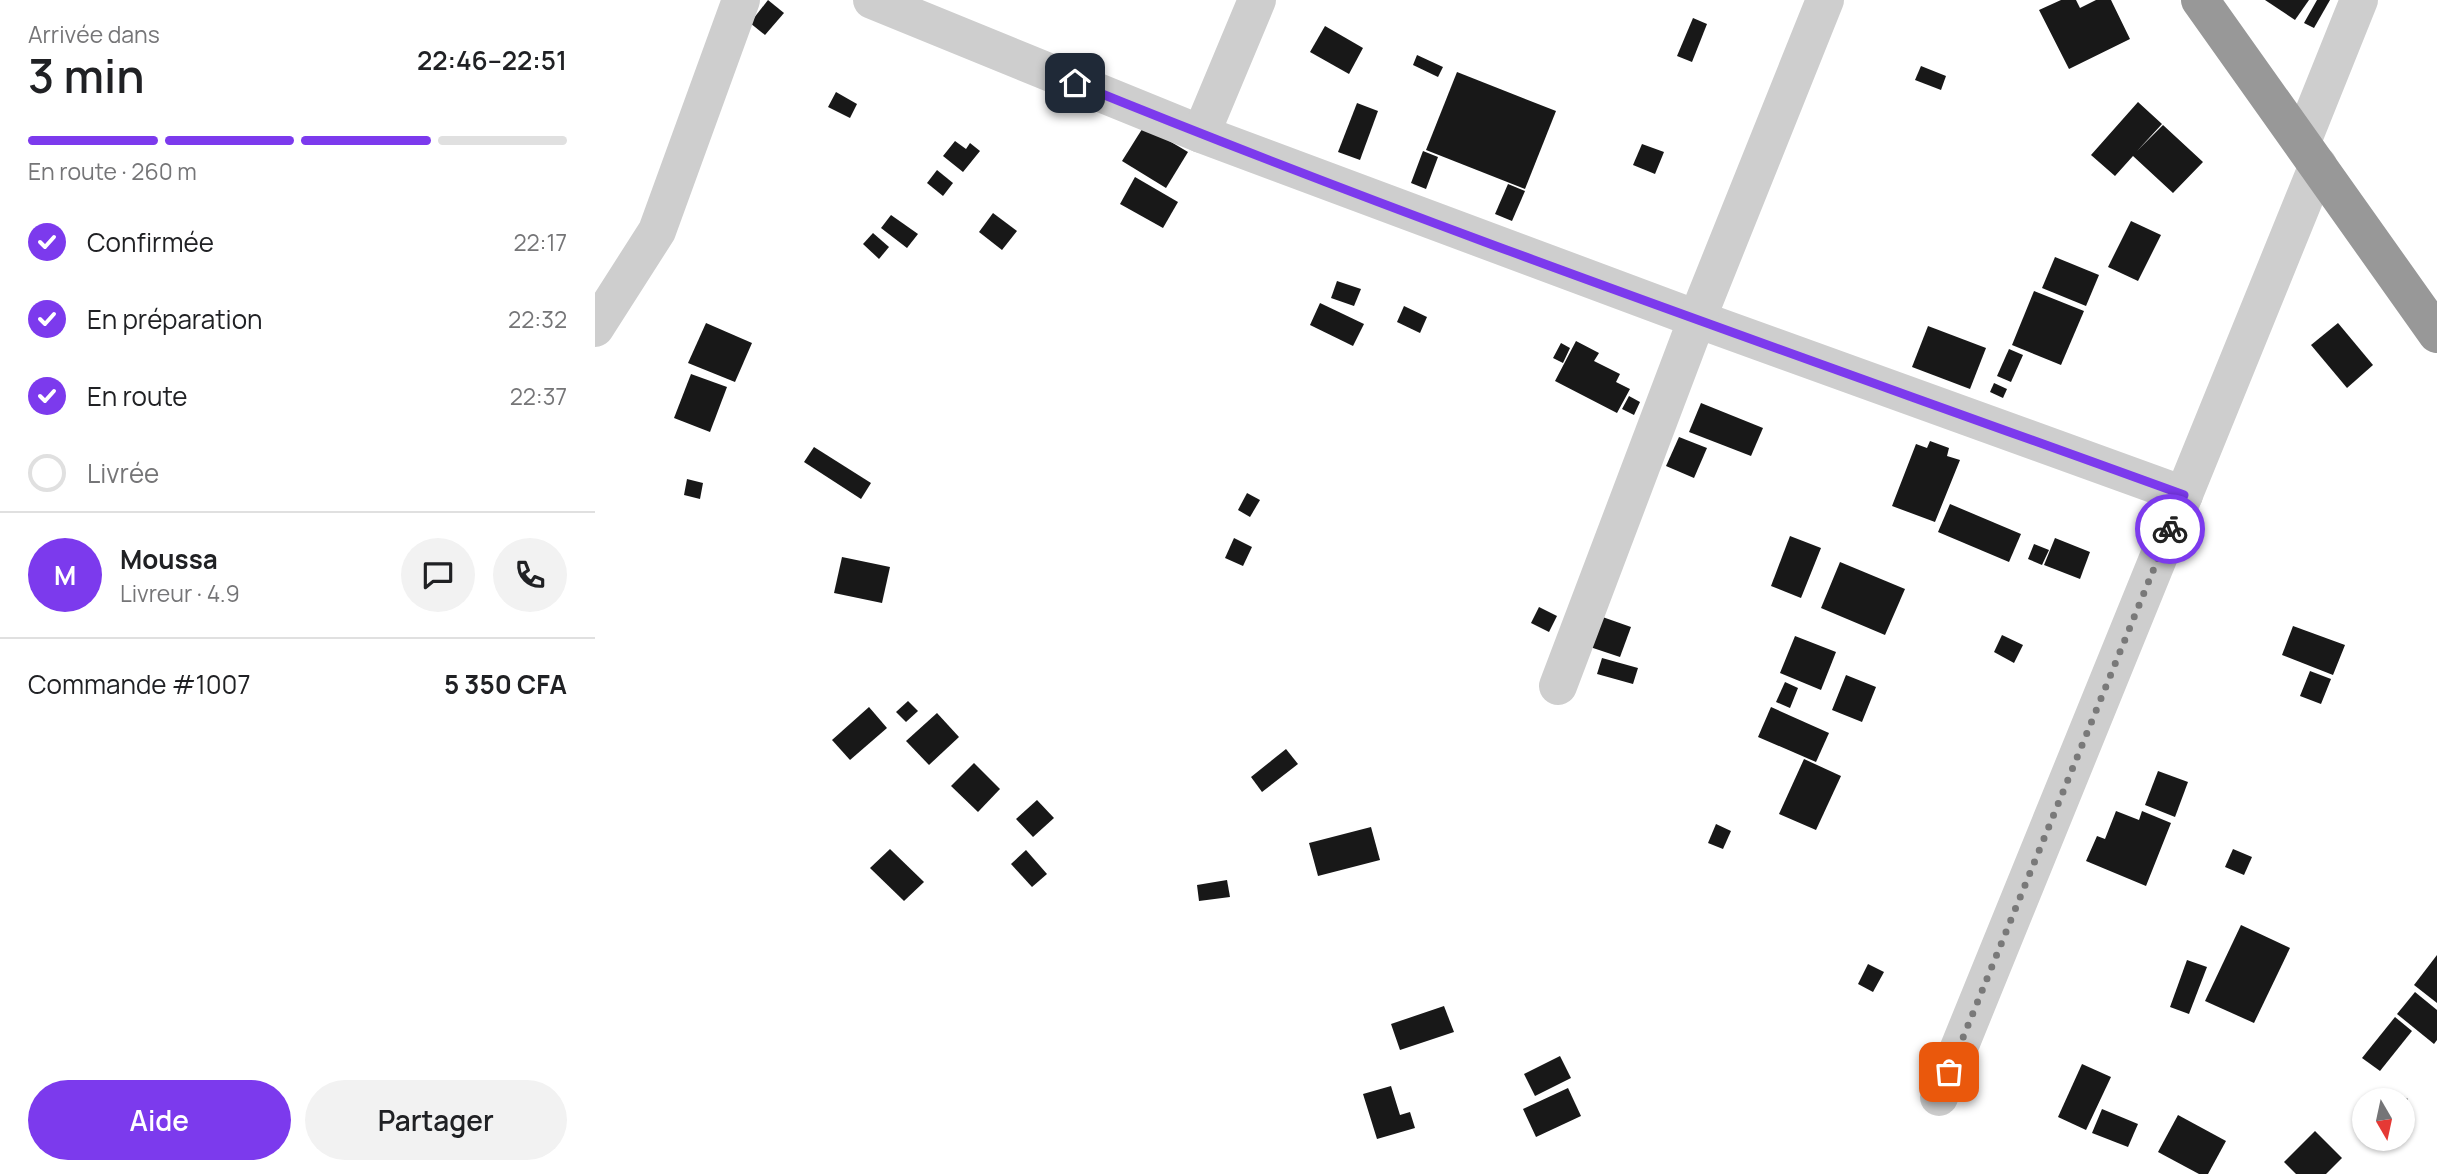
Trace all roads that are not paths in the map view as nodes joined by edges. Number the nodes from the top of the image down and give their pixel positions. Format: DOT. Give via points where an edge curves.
graph roads {
  1 [pos="741,0"];
  2 [pos="872,0"];
  3 [pos="1257,0"];
  4 [pos="1825,0"];
  5 [pos="2200,0"];
  6 [pos="2359,0"];
  7 [pos="1201,134"];
  8 [pos="2310,154"];
  9 [pos="1697,319"];
  10 [pos="595,328"];
  11 [pos="2437,334"];
  12 [pos="2184,495"];
  13 [pos="1557,686"];
  14 [pos="1939,1097"];
  1 -- 10 [label="street" via="657,231"];
  2 -- 7 [label="street"];
  3 -- 7 [label="street"];
  4 -- 9 [label="street"];
  5 -- 8 [label="highway"];
  6 -- 8 [label="street"];
  7 -- 9 [label="street"];
  8 -- 11 [label="highway"];
  8 -- 12 [label="street"];
  9 -- 12 [label="street"];
  9 -- 13 [label="street"];
  12 -- 14 [label="street"];
}
